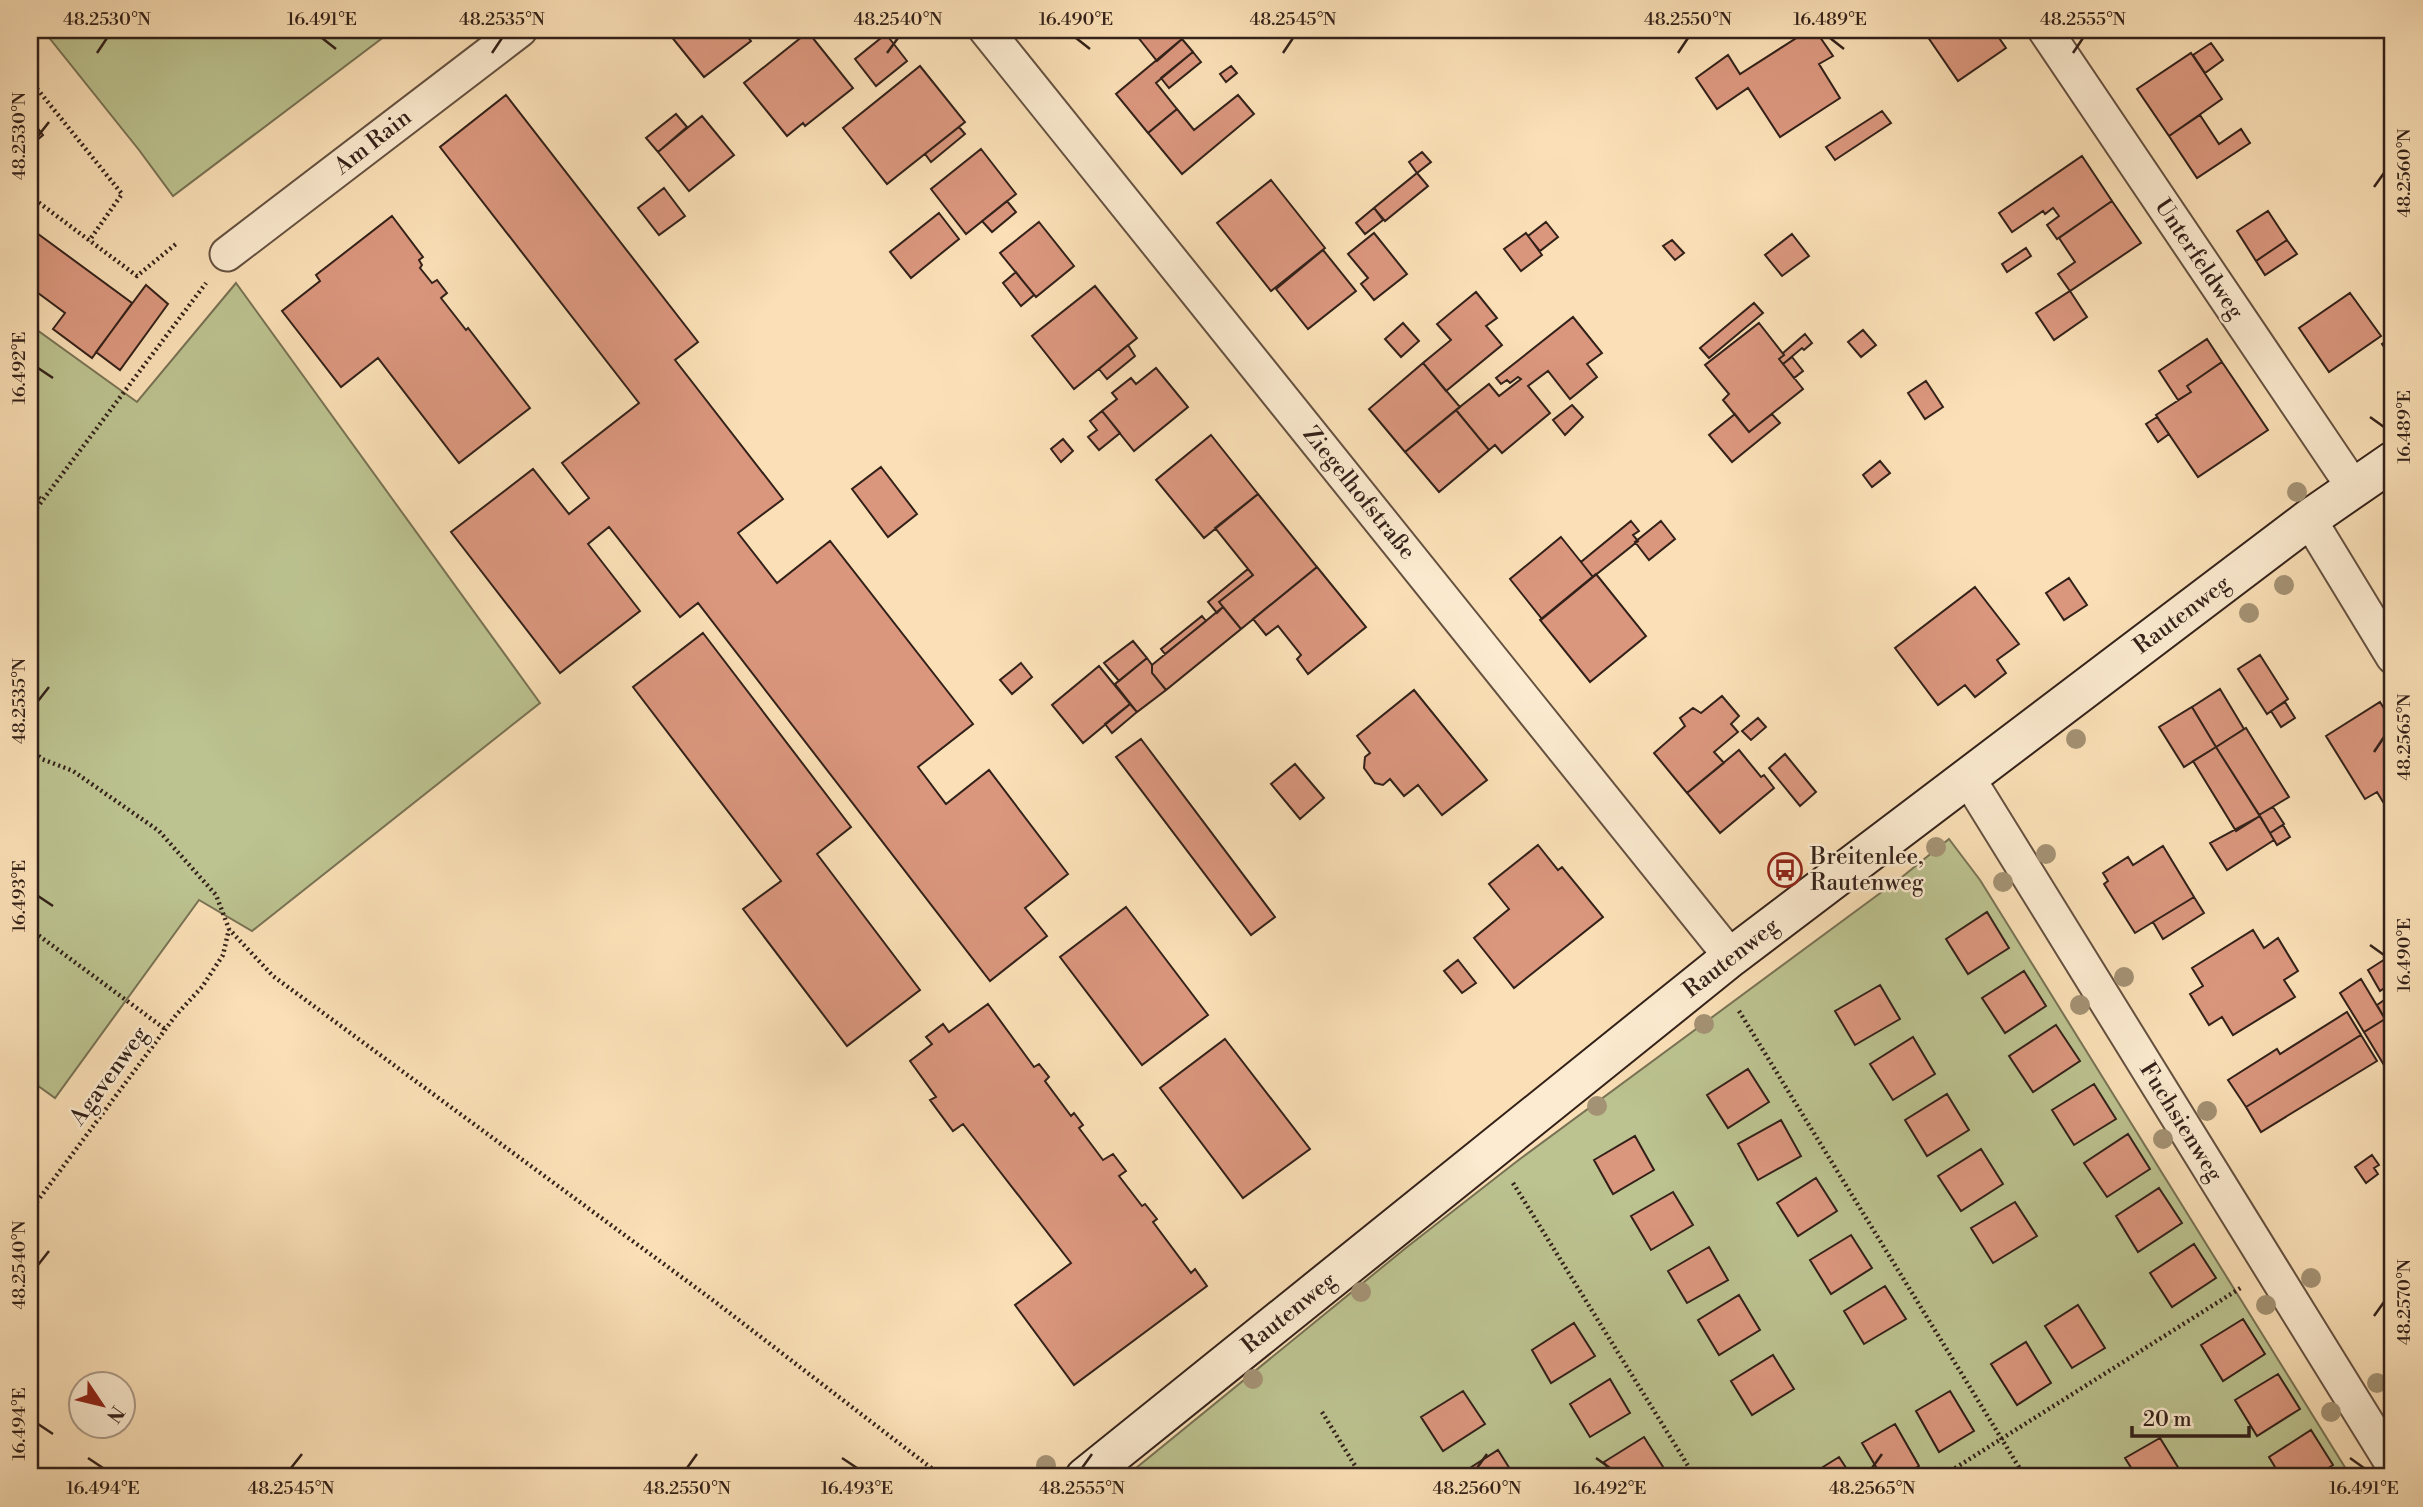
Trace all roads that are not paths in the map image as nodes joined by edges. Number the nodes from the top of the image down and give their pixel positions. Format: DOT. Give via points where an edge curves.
graph roads {
  1 [pos="520,30"];
  2 [pos="986,30"];
  3 [pos="2045,30"];
  4 [pos="227,254"];
  5 [pos="2393,461"];
  6 [pos="2354,488"];
  7 [pos="2309,519"];
  8 [pos="2393,657"];
  9 [pos="1968,778"];
  10 [pos="1731,957"];
  11 [pos="2393,1465"];
  12 [pos="1085,1477"];
  1 -- 4 [label="street, Am Rain"];
  2 -- 10 [label="street, Ziegelhofstraße"];
  3 -- 6 [label="street, Unterfeldweg"];
  5 -- 6 [label="street, Rautenweg"];
  6 -- 7 [label="street, Rautenweg"];
  7 -- 8 [label="street"];
  7 -- 9 [label="street, Rautenweg"];
  9 -- 10 [label="street, Rautenweg"];
  9 -- 11 [label="street, Fuchsienweg"];
  10 -- 12 [label="street, Rautenweg"];
}
